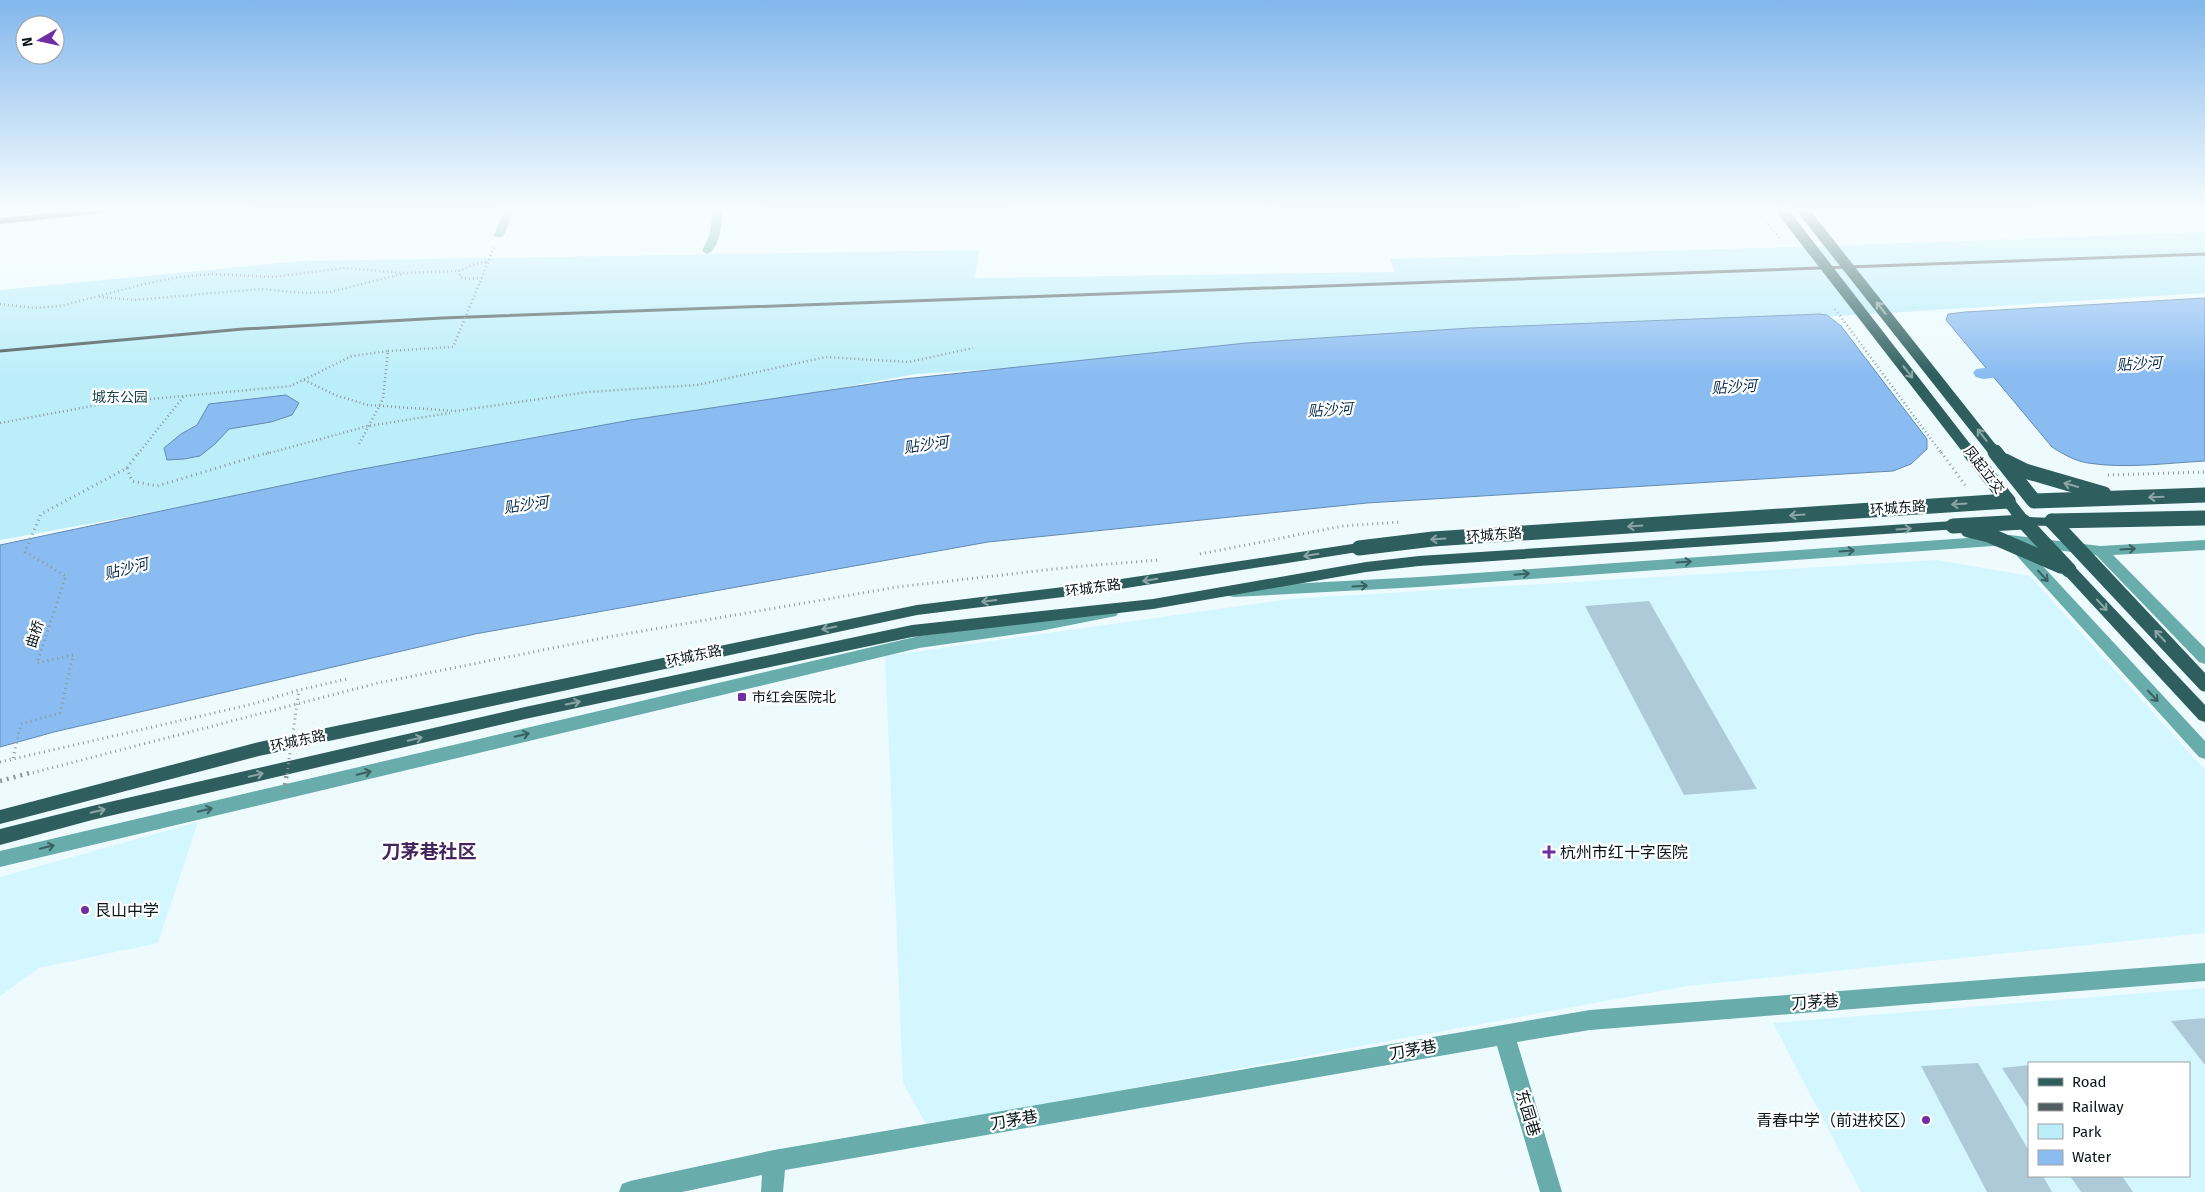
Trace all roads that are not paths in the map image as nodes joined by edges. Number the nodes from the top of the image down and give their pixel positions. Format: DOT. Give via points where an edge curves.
graph roads {
  1 [pos="1824,265"];
  2 [pos="1846,265"];
  3 [pos="2001,459"];
  4 [pos="2205,495"];
  5 [pos="2118,498"];
  6 [pos="2008,501"];
  7 [pos="2034,501"];
  8 [pos="2205,518"];
  9 [pos="2052,521"];
  10 [pos="2024,522"];
  11 [pos="1953,526"];
  12 [pos="2010,540"];
  13 [pos="2205,545"];
  14 [pos="2100,550"];
  15 [pos="2069,570"];
  16 [pos="1207,594"];
  17 [pos="2205,658"];
  18 [pos="2205,684"];
  19 [pos="2205,716"];
  20 [pos="2205,752"];
  21 [pos="0,817"];
  22 [pos="0,837"];
  23 [pos="0,859"];
  24 [pos="2205,972"];
  25 [pos="1504,1034"];
  26 [pos="774,1162"];
  27 [pos="630,1192"];
  28 [pos="772,1192"];
  29 [pos="1551,1192"];
  1 -- 6 [label="main road, 凤起立交, one-way, bridge"];
  3 -- 2 [label="main road, 凤起立交, one-way, bridge"];
  5 -- 3 [label="main road, one-way, bridge" via="2025,471"];
  3 -- 7 [label="main road, 凤起立交, bridge"];
  4 -- 5 [label="main road, 环城东路, one-way, bridge"];
  5 -- 7 [label="main road, 环城东路, bridge"];
  6 -- 7 [label="main road, 环城东路"];
  6 -- 10 [label="main road, 凤起立交"];
  6 -- 21 [label="main road, 环城东路, one-way, bridge" via="1433,539 1088,589 917,610 259,749"];
  7 -- 9 [label="main road, 凤起立交"];
  8 -- 9 [label="main road, 环城东路, bridge"];
  9 -- 10 [label="main road, 环城东路"];
  18 -- 9 [label="main road, 凤起立交, one-way, bridge"];
  10 -- 11 [label="main road, 环城东路, bridge"];
  10 -- 15 [label="main road, 凤起立交, bridge"];
  11 -- 15 [label="main road, bridge" via="1988,535"];
  16 -- 11 [label="main road, 环城东路, one-way" via="1419,561"];
  12 -- 14 [label="street, 环城东路"];
  16 -- 12 [label="street, 环城东路, one-way"];
  12 -- 20 [label="street, one-way"];
  14 -- 13 [label="street, 环城东路, one-way"];
  14 -- 17 [label="street"];
  15 -- 19 [label="main road, 凤起立交, one-way"];
  22 -- 16 [label="main road, 环城东路, one-way" via="525,713 912,631 1153,604"];
  23 -- 16 [label="street, 环城东路, one-way" via="919,642 1040,626"];
  24 -- 25 [label="street, 刀茅巷" via="1590,1020"];
  25 -- 26 [label="street, 刀茅巷"];
  25 -- 29 [label="street, 东园巷"];
  26 -- 27 [label="street, 刀茅巷"];
  26 -- 28 [label="street"];
}
